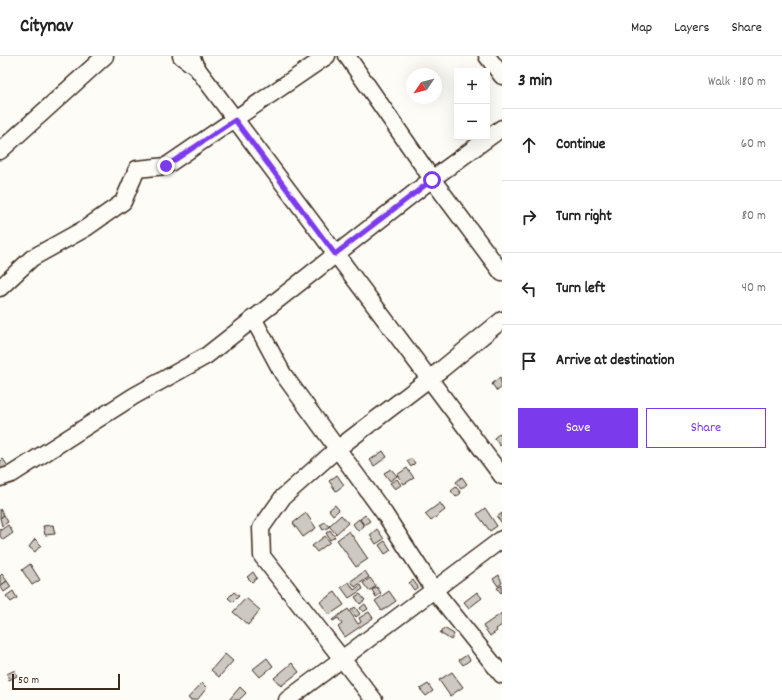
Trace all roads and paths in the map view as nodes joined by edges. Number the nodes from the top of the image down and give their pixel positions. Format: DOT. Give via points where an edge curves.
graph roads {
  1 [pos="105,56"];
  2 [pos="181,56"];
  3 [pos="327,56"];
  4 [pos="347,56"];
  5 [pos="487,56"];
  6 [pos="193,62"];
  7 [pos="502,76"];
  8 [pos="235,120"];
  9 [pos="502,128"];
  10 [pos="0,151"];
  11 [pos="432,180"];
  12 [pos="335,254"];
  13 [pos="502,273"];
  14 [pos="0,288"];
  15 [pos="253,318"];
  16 [pos="502,320"];
  17 [pos="429,379"];
  18 [pos="338,449"];
  19 [pos="502,476"];
  20 [pos="0,478"];
  21 [pos="502,539"];
  22 [pos="434,590"];
  23 [pos="342,658"];
  24 [pos="502,675"];
  25 [pos="287,700"];
  26 [pos="374,700"];
  1 -- 10 [label="street"];
  2 -- 6 [label="street"];
  3 -- 8 [label="street"];
  4 -- 11 [label="street"];
  5 -- 7 [label="street"];
  6 -- 8 [label="street"];
  8 -- 12 [label="street"];
  8 -- 14 [label="street" via="166,166 137,169 123,202 86,228 32,258"];
  9 -- 11 [label="street"];
  11 -- 12 [label="street"];
  11 -- 13 [label="street"];
  12 -- 15 [label="street"];
  12 -- 17 [label="street"];
  15 -- 18 [label="street" via="283,374"];
  15 -- 20 [label="street" via="206,356 134,396 12,474"];
  16 -- 17 [label="street"];
  17 -- 18 [label="street"];
  17 -- 19 [label="street"];
  18 -- 22 [label="street" via="384,513"];
  18 -- 23 [label="street" via="283,497 261,528 262,556"];
  21 -- 22 [label="street"];
  22 -- 23 [label="street"];
  22 -- 24 [label="street"];
  23 -- 25 [label="street"];
  23 -- 26 [label="street"];
}
